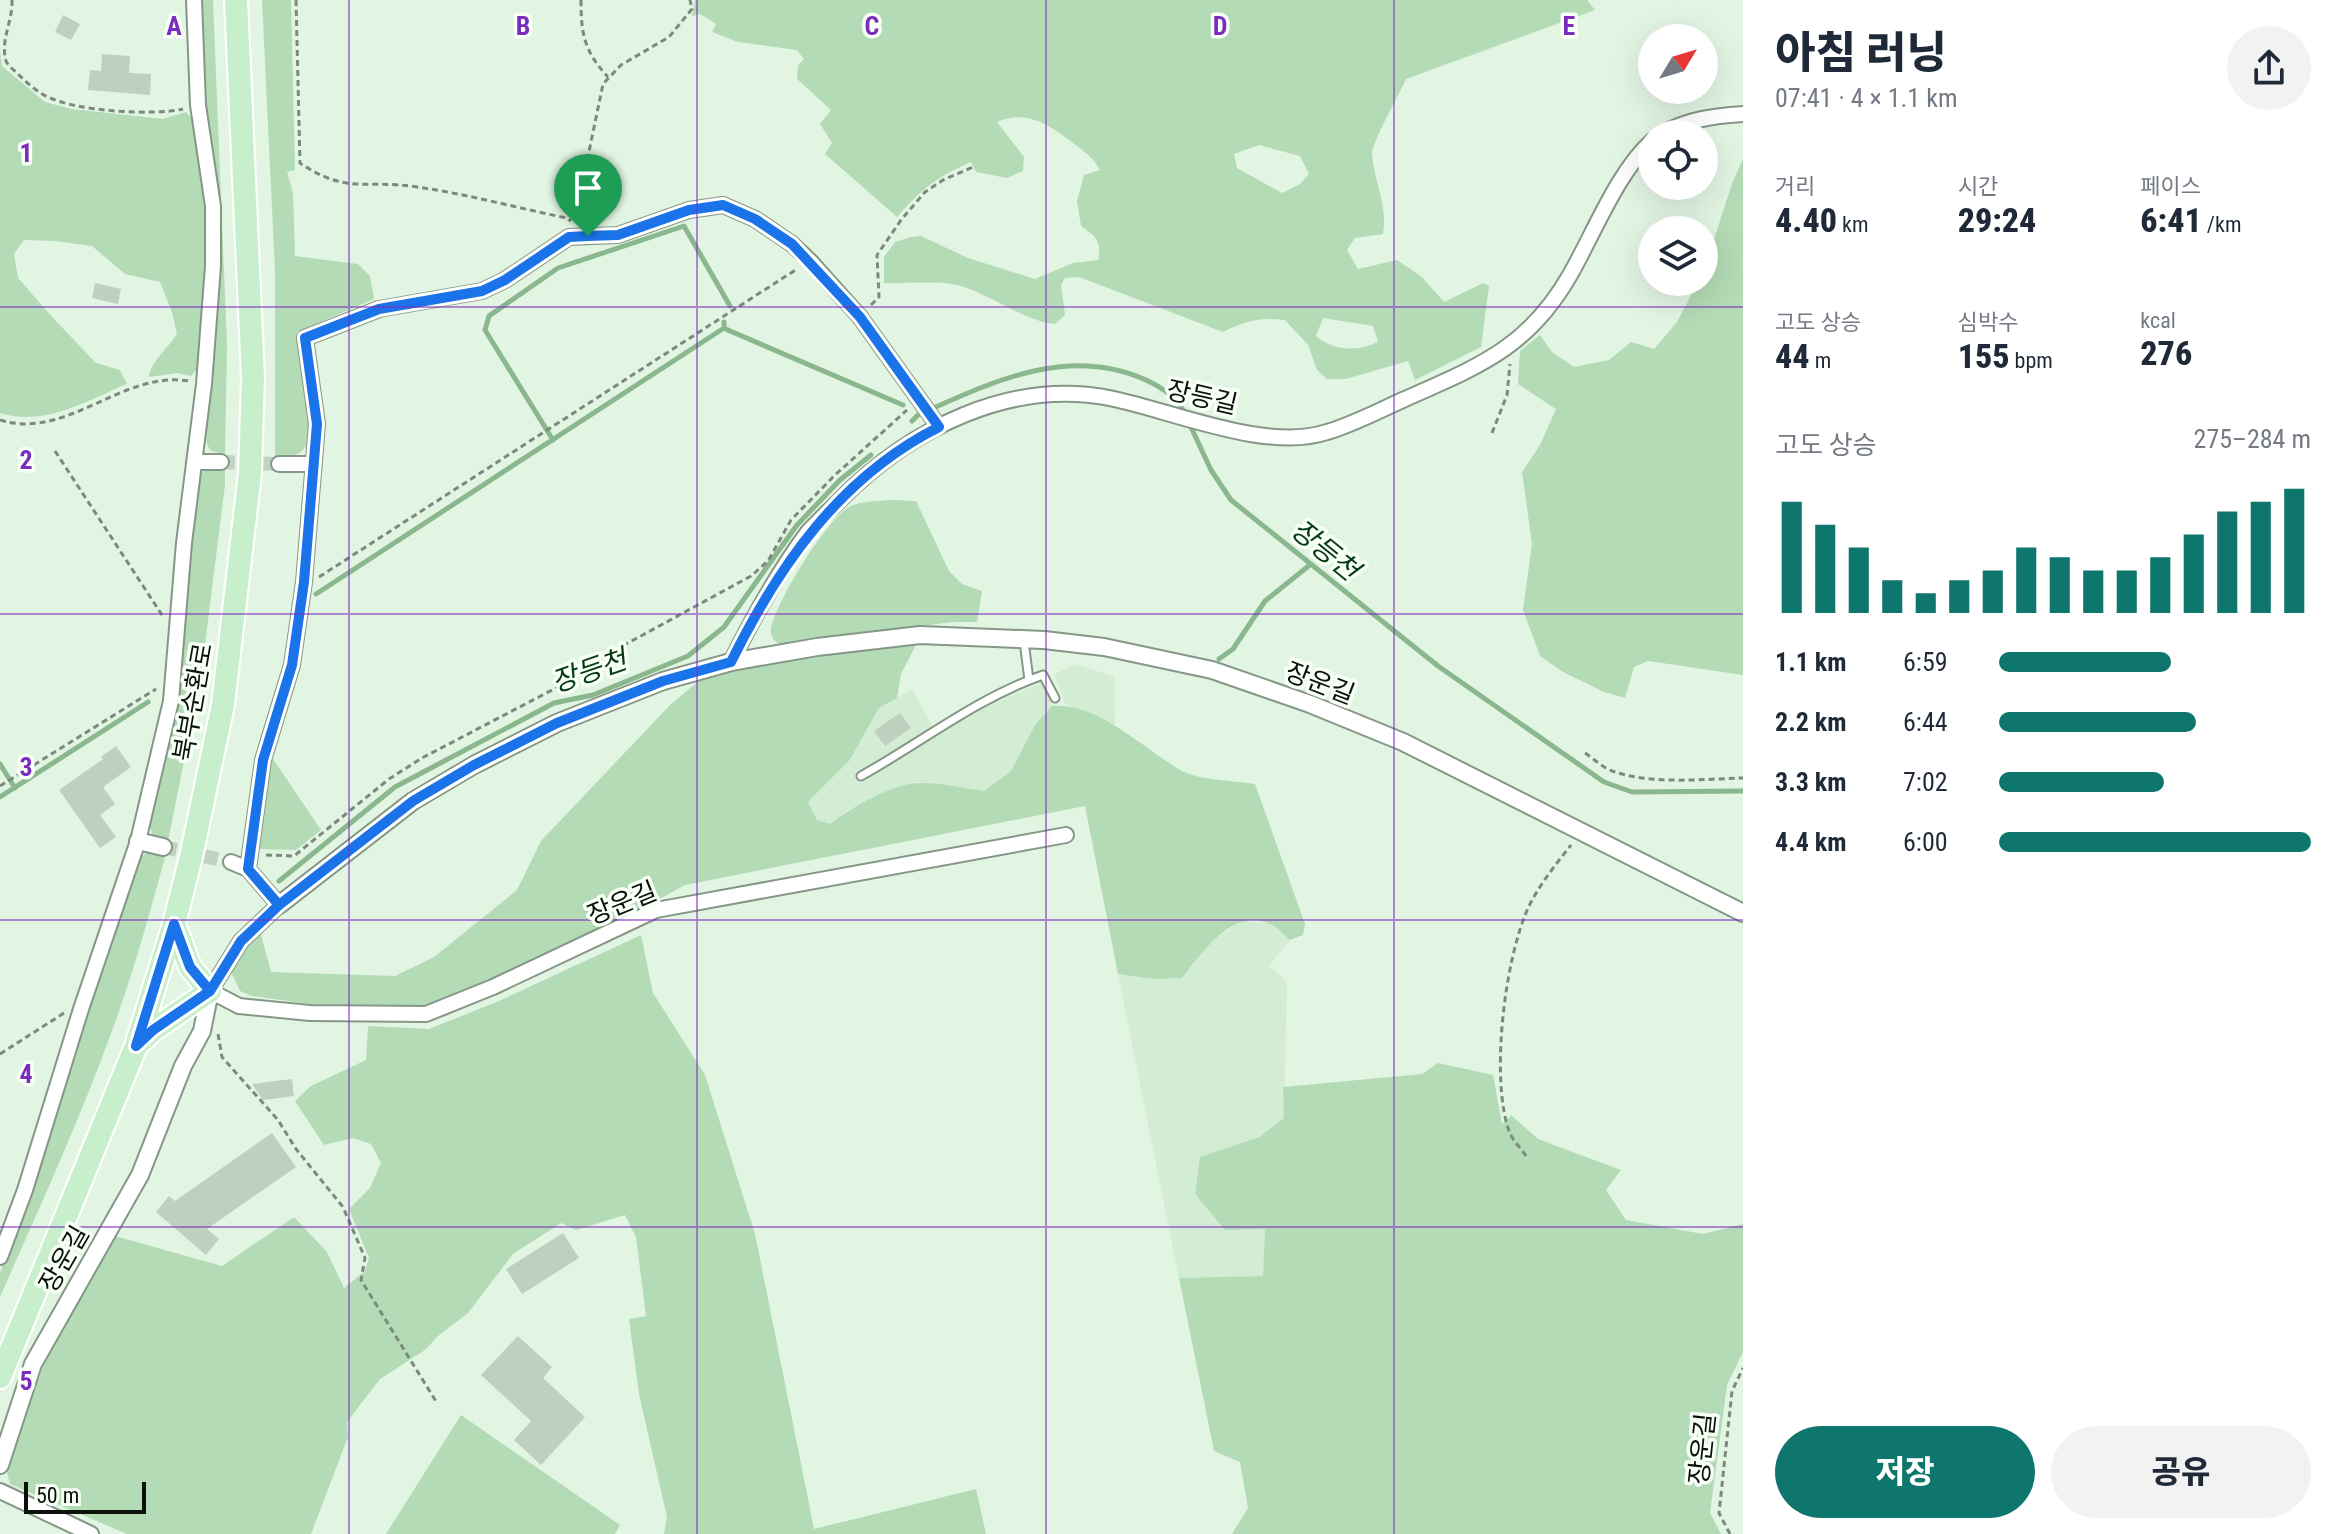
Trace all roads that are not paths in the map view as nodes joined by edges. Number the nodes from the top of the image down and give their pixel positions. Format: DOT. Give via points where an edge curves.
graph roads {
  1 [pos="194,0"];
  2 [pos="236,0"];
  3 [pos="1743,114"];
  4 [pos="1698,120"];
  5 [pos="1638,156"];
  6 [pos="936,422"];
  7 [pos="194,462"];
  8 [pos="221,462"];
  9 [pos="279,464"];
  10 [pos="314,464"];
  11 [pos="1024,639"];
  12 [pos="731,662"];
  13 [pos="1029,680"];
  14 [pos="1055,698"];
  15 [pos="861,776"];
  16 [pos="1066,835"];
  17 [pos="138,841"];
  18 [pos="163,847"];
  19 [pos="231,862"];
  20 [pos="248,869"];
  21 [pos="279,905"];
  22 [pos="1743,913"];
  23 [pos="174,924"];
  24 [pos="210,991"];
  25 [pos="136,1046"];
  26 [pos="0,1257"];
  27 [pos="0,1377"];
  28 [pos="0,1465"];
  29 [pos="0,1491"];
  30 [pos="91,1534"];
  1 -- 7 [label="street" via="198,105 213,206 213,266"];
  2 -- 23 [label="main road, 북부순환로" via="252,363 250,473 223,705"];
  3 -- 4 [label="street"];
  5 -- 6 [label="street, 장등길" via="1554,302 1525,334 1474,368 1324,434 1284,438 1087,395 1041,394"];
  6 -- 10 [label="street" via="860,317 810,261 755,219 723,205 689,210 618,235 569,237 482,291 379,309 305,338 317,424"];
  6 -- 12 [label="street, 장등길" via="865,477 809,532"];
  7 -- 8 [label="street"];
  7 -- 17 [label="street" via="171,701"];
  9 -- 10 [label="street"];
  10 -- 20 [label="street" via="292,665 263,760"];
  11 -- 12 [label="street, 장운길" via="920,635"];
  11 -- 13 [label="lane"];
  11 -- 22 [label="street, 장운길" via="1104,647 1212,670 1310,704 1403,742"];
  12 -- 21 [label="street, 장운길" via="649,686 557,723 474,765 388,819"];
  13 -- 14 [label="lane" via="1043,675"];
  13 -- 15 [label="lane" via="975,704"];
  16 -- 24 [label="street, 장운길" via="656,910 426,1014 239,1006"];
  17 -- 18 [label="street"];
  17 -- 26 [label="street"];
  19 -- 20 [label="street"];
  20 -- 21 [label="street"];
  21 -- 24 [label="street, 장운길" via="241,941"];
  23 -- 24 [label="main road" via="190,967"];
  23 -- 25 [label="main road, 북부순환로"];
  24 -- 25 [label="main road"];
  24 -- 28 [label="street, 장운길" via="202,1031 140,1175 33,1364"];
  25 -- 27 [label="main road, 북부순환로"];
  29 -- 30 [label="street"];
}
